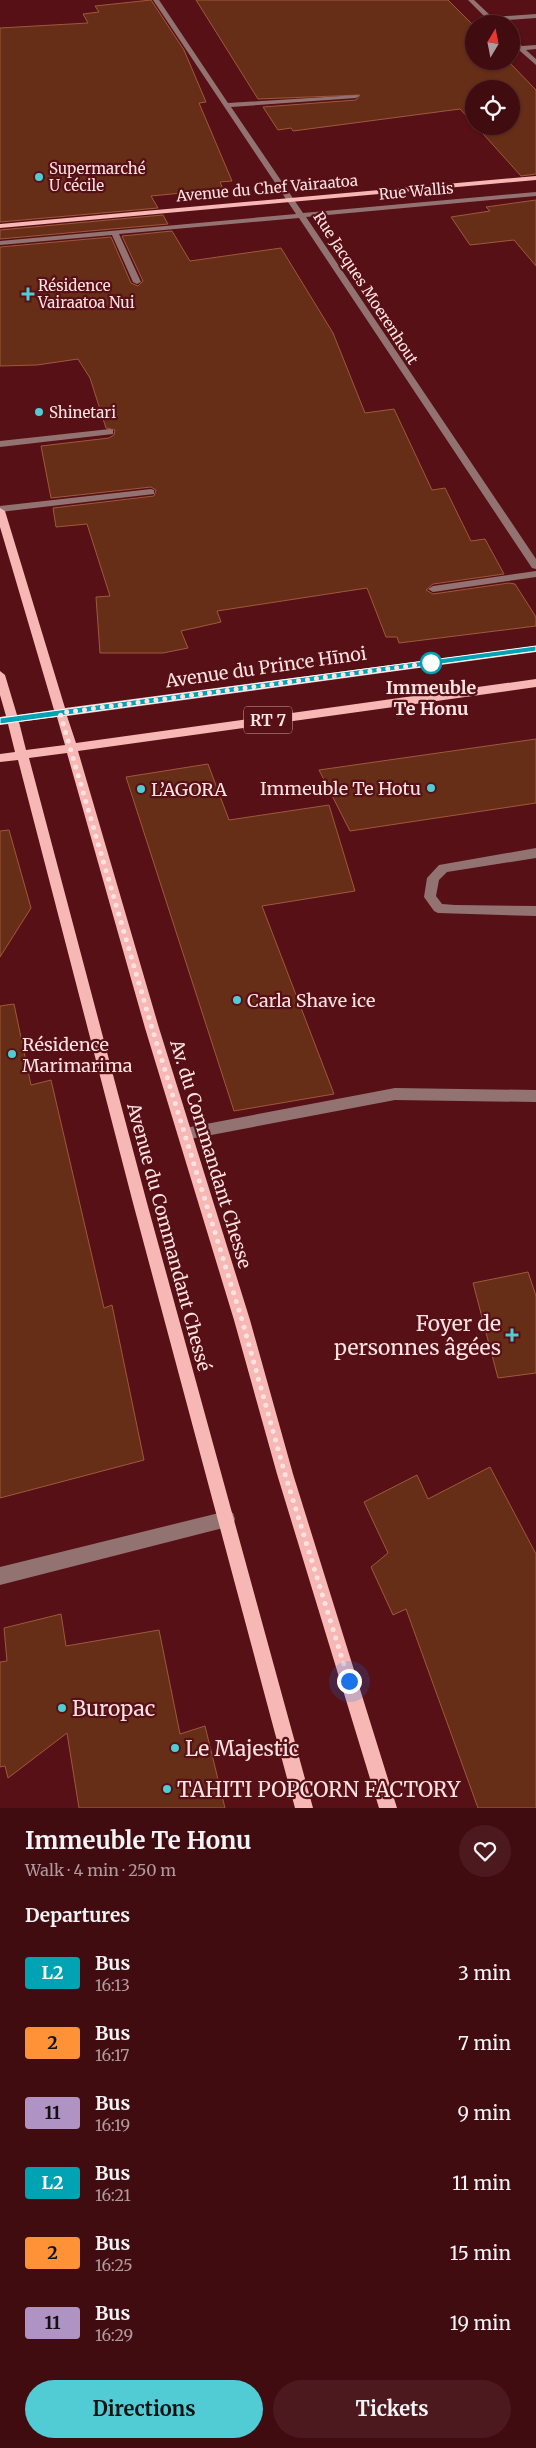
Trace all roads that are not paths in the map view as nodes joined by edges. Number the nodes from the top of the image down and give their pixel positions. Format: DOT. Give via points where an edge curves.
graph roads {
  1 [pos="156,0"];
  2 [pos="471,0"];
  3 [pos="487,15"];
  4 [pos="536,16"];
  5 [pos="520,18"];
  6 [pos="536,46"];
  7 [pos="520,48"];
  8 [pos="536,63"];
  9 [pos="356,96"];
  10 [pos="227,105"];
  11 [pos="536,178"];
  12 [pos="536,194"];
  13 [pos="291,200"];
  14 [pos="302,215"];
  15 [pos="0,226"];
  16 [pos="114,232"];
  17 [pos="0,243"];
  18 [pos="137,282"];
  19 [pos="110,432"];
  20 [pos="0,444"];
  21 [pos="151,492"];
  22 [pos="0,510"];
  23 [pos="536,566"];
  24 [pos="536,574"];
  25 [pos="433,589"];
  26 [pos="536,649"];
  27 [pos="0,676"];
  28 [pos="536,684"];
  29 [pos="60,713"];
  30 [pos="6,720"];
  31 [pos="71,748"];
  32 [pos="22,754"];
  33 [pos="0,758"];
  34 [pos="536,852"];
  35 [pos="536,911"];
  36 [pos="536,1096"];
  37 [pos="185,1134"];
  38 [pos="227,1519"];
  39 [pos="0,1576"];
  40 [pos="304,1808"];
  41 [pos="388,1808"];
  1 -- 10 [label="street, Rue Jacques Moerenhout"];
  2 -- 3 [label="street"];
  4 -- 5 [label="street"];
  6 -- 7 [label="street"];
  7 -- 8 [label="street"];
  9 -- 10 [label="street"];
  10 -- 13 [label="street, Rue Jacques Moerenhout"];
  11 -- 13 [label="main road, Avenue du Chef Vairaatoa"];
  12 -- 14 [label="street, Rue Wallis"];
  13 -- 14 [label="street, Rue Jacques Moerenhout"];
  13 -- 15 [label="main road, Avenue du Chef Vairaatoa"];
  14 -- 16 [label="street, Rue Wallis"];
  14 -- 23 [label="street, Rue Jacques Moerenhout"];
  16 -- 17 [label="street, Rue Wallis"];
  16 -- 18 [label="street"];
  19 -- 20 [label="street"];
  21 -- 22 [label="street"];
  22 -- 29 [label="main road, Av. du Commandant Chesse"];
  24 -- 25 [label="street"];
  26 -- 29 [label="main road, Avenue du Prince Hīnoi / RT 7"];
  27 -- 30 [label="main road, Avenue du Commandant Chessé"];
  28 -- 31 [label="main road, RT 7"];
  29 -- 30 [label="main road, Avenue du Prince Hīnoi / RT 7"];
  29 -- 31 [label="main road, Av. du Commandant Chesse"];
  30 -- 32 [label="main road, Avenue du Commandant Chessé"];
  31 -- 32 [label="main road, RT 7"];
  31 -- 37 [label="main road, Av. du Commandant Chesse"];
  32 -- 33 [label="main road, RT 7"];
  32 -- 38 [label="main road, Avenue du Commandant Chessé"];
  34 -- 35 [label="street" via="443,868 433,878 430,897 438,908"];
  36 -- 37 [label="street" via="395,1094"];
  37 -- 41 [label="main road, Av. du Commandant Chesse"];
  38 -- 39 [label="street"];
  38 -- 40 [label="main road, Avenue du Commandant Chessé"];
}
